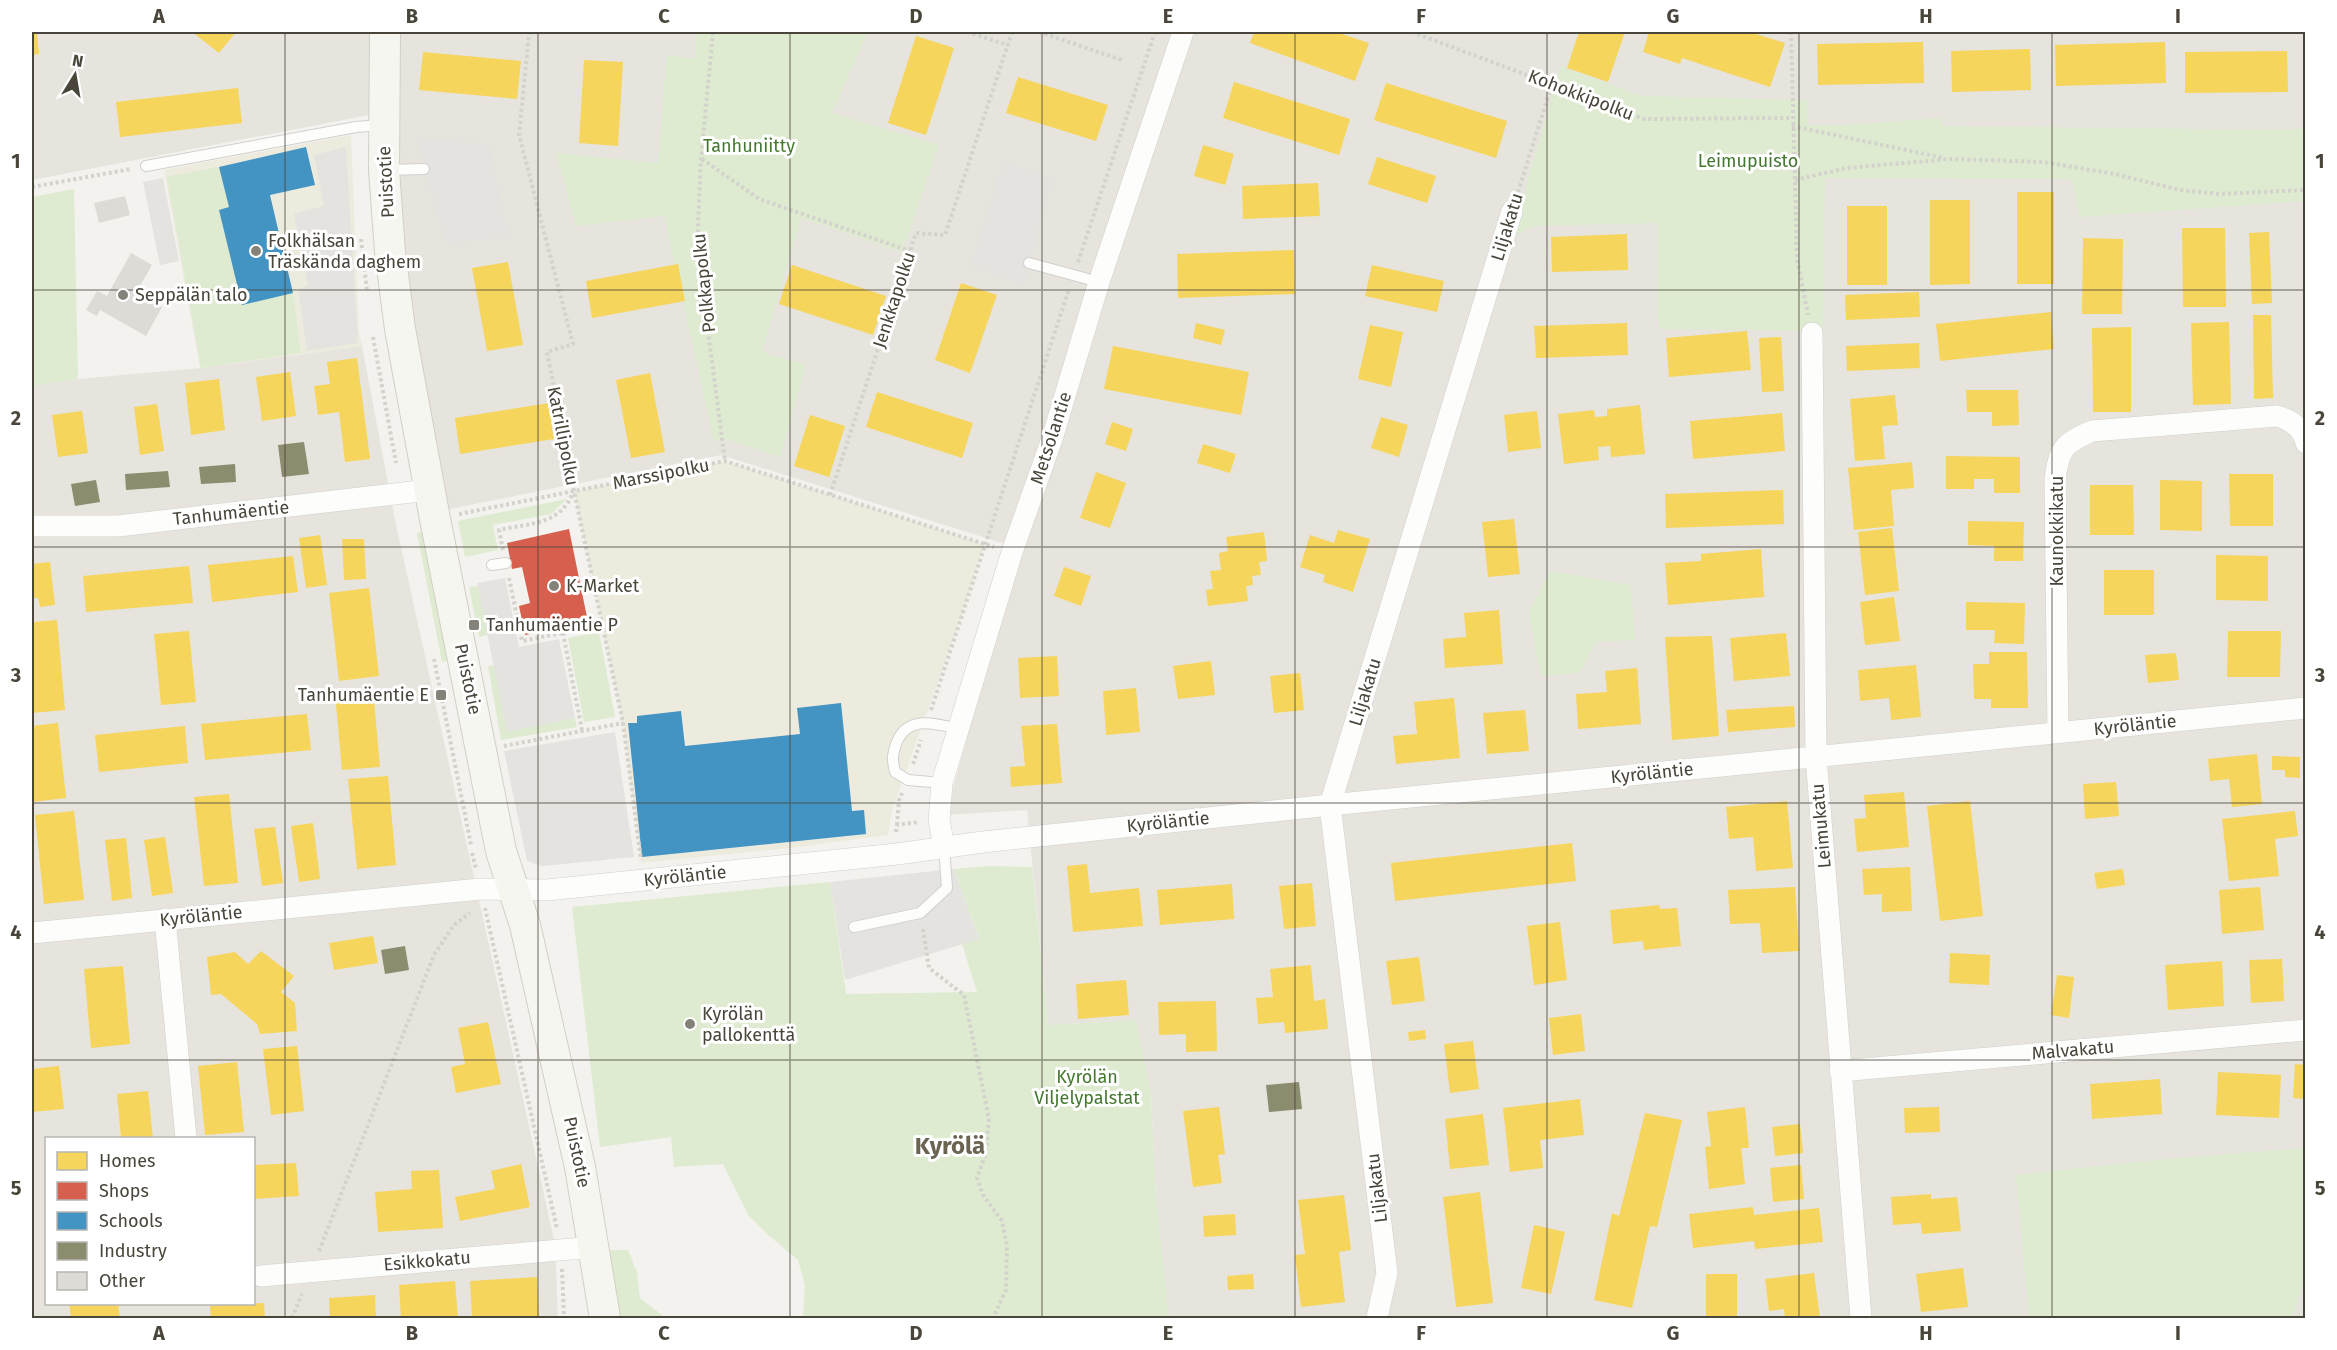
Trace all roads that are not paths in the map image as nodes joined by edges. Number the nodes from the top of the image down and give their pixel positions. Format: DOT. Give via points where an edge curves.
graph roads {
  1 [pos="385,32"];
  2 [pos="1183,32"];
  3 [pos="384,124"];
  4 [pos="146,166"];
  5 [pos="424,169"];
  6 [pos="384,170"];
  7 [pos="1512,211"];
  8 [pos="1029,263"];
  9 [pos="1099,282"];
  10 [pos="1812,333"];
  11 [pos="2305,438"];
  12 [pos="2306,443"];
  13 [pos="429,490"];
  14 [pos="32,526"];
  15 [pos="506,563"];
  16 [pos="492,565"];
  17 [pos="2306,708"];
  18 [pos="958,729"];
  19 [pos="2058,732"];
  20 [pos="1815,757"];
  21 [pos="942,783"];
  22 [pos="1330,804"];
  23 [pos="944,847"];
  24 [pos="513,890"];
  25 [pos="165,919"];
  26 [pos="854,927"];
  27 [pos="32,933"];
  28 [pos="2306,1030"];
  29 [pos="1840,1071"];
  30 [pos="186,1137"];
  31 [pos="594,1247"];
  32 [pos="261,1276"];
  33 [pos="605,1318"];
  34 [pos="1381,1318"];
  35 [pos="1861,1318"];
  1 -- 3 [label="street, Puistotie"];
  2 -- 9 [label="street, Metsolantie"];
  3 -- 4 [label="lane"];
  3 -- 6 [label="street, Puistotie"];
  5 -- 6 [label="lane"];
  6 -- 13 [label="street, Puistotie" via="400,329"];
  7 -- 22 [label="street, Liljakatu"];
  8 -- 9 [label="lane"];
  9 -- 18 [label="street, Metsolantie"];
  10 -- 20 [label="street, Leimukatu"];
  11 -- 12 [label="street"];
  11 -- 19 [label="street, Kaunokkikatu" via="2299,428 2277,416 2092,431 2072,439 2058,455"];
  13 -- 14 [label="street, Tanhumäentie" via="118,526"];
  13 -- 24 [label="street, Puistotie" via="501,851"];
  15 -- 16 [label="lane"];
  17 -- 19 [label="street, Kyröläntie"];
  18 -- 21 [label="street, Metsolantie"];
  18 -- 21 [label="lane" via="927,722 908,726 891,758 895,772 908,780"];
  19 -- 20 [label="street, Kyröläntie"];
  20 -- 22 [label="street, Kyröläntie"];
  20 -- 29 [label="street, Leimukatu"];
  21 -- 23 [label="street, Metsolantie" via="939,820"];
  22 -- 23 [label="street, Kyröläntie"];
  22 -- 34 [label="street, Liljakatu" via="1387,1273"];
  23 -- 24 [label="street, Kyröläntie" via="557,889"];
  23 -- 26 [label="lane" via="947,888 920,913"];
  24 -- 25 [label="street, Kyröläntie" via="480,889"];
  24 -- 31 [label="street, Puistotie" via="525,925 580,1167"];
  25 -- 27 [label="street, Kyröläntie"];
  25 -- 30 [label="street"];
  28 -- 29 [label="street, Malvakatu"];
  29 -- 35 [label="street, Leimukatu"];
  31 -- 32 [label="street, Esikkokatu"];
  31 -- 33 [label="street, Puistotie"];
}
